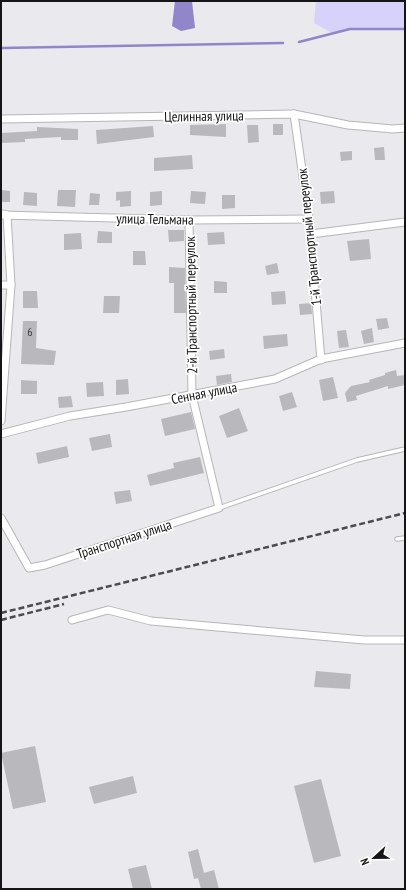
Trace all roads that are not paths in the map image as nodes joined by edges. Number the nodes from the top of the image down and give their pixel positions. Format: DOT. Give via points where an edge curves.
graph roads {
  1 [pos="294,114"];
  2 [pos="1,119"];
  3 [pos="405,128"];
  4 [pos="3,214"];
  5 [pos="309,219"];
  6 [pos="189,220"];
  7 [pos="405,222"];
  8 [pos="310,234"];
  9 [pos="1,285"];
  10 [pos="11,285"];
  11 [pos="405,343"];
  12 [pos="4,356"];
  13 [pos="321,359"];
  14 [pos="192,395"];
  15 [pos="1,421"];
  16 [pos="1,434"];
  17 [pos="405,449"];
  18 [pos="219,508"];
  19 [pos="1,518"];
  20 [pos="405,538"];
  21 [pos="397,539"];
  22 [pos="72,620"];
  23 [pos="405,640"];
  1 -- 2 [label="street, Целинная улица"];
  1 -- 3 [label="street, Целинная улица" via="348,125"];
  1 -- 5 [label="street, 1-й Транспортный переулок"];
  4 -- 6 [label="street, улица Тельмана"];
  4 -- 10 [label="street"];
  5 -- 6 [label="street, улица Тельмана"];
  5 -- 8 [label="street, 1-й Транспортный переулок"];
  6 -- 14 [label="street, 2-й Транспортный переулок"];
  7 -- 8 [label="street"];
  8 -- 13 [label="street, 1-й Транспортный переулок"];
  9 -- 10 [label="street"];
  10 -- 12 [label="street"];
  11 -- 13 [label="street, Сенная улица"];
  12 -- 15 [label="street"];
  13 -- 14 [label="street, Сенная улица" via="275,380"];
  14 -- 16 [label="street, Сенная улица" via="70,416"];
  14 -- 18 [label="street, 2-й Транспортный переулок"];
  17 -- 18 [label="lane" via="357,460"];
  18 -- 19 [label="street, Транспортная улица" via="29,568"];
  20 -- 21 [label="lane"];
  22 -- 23 [label="street" via="108,610 151,621 364,640"];
}
